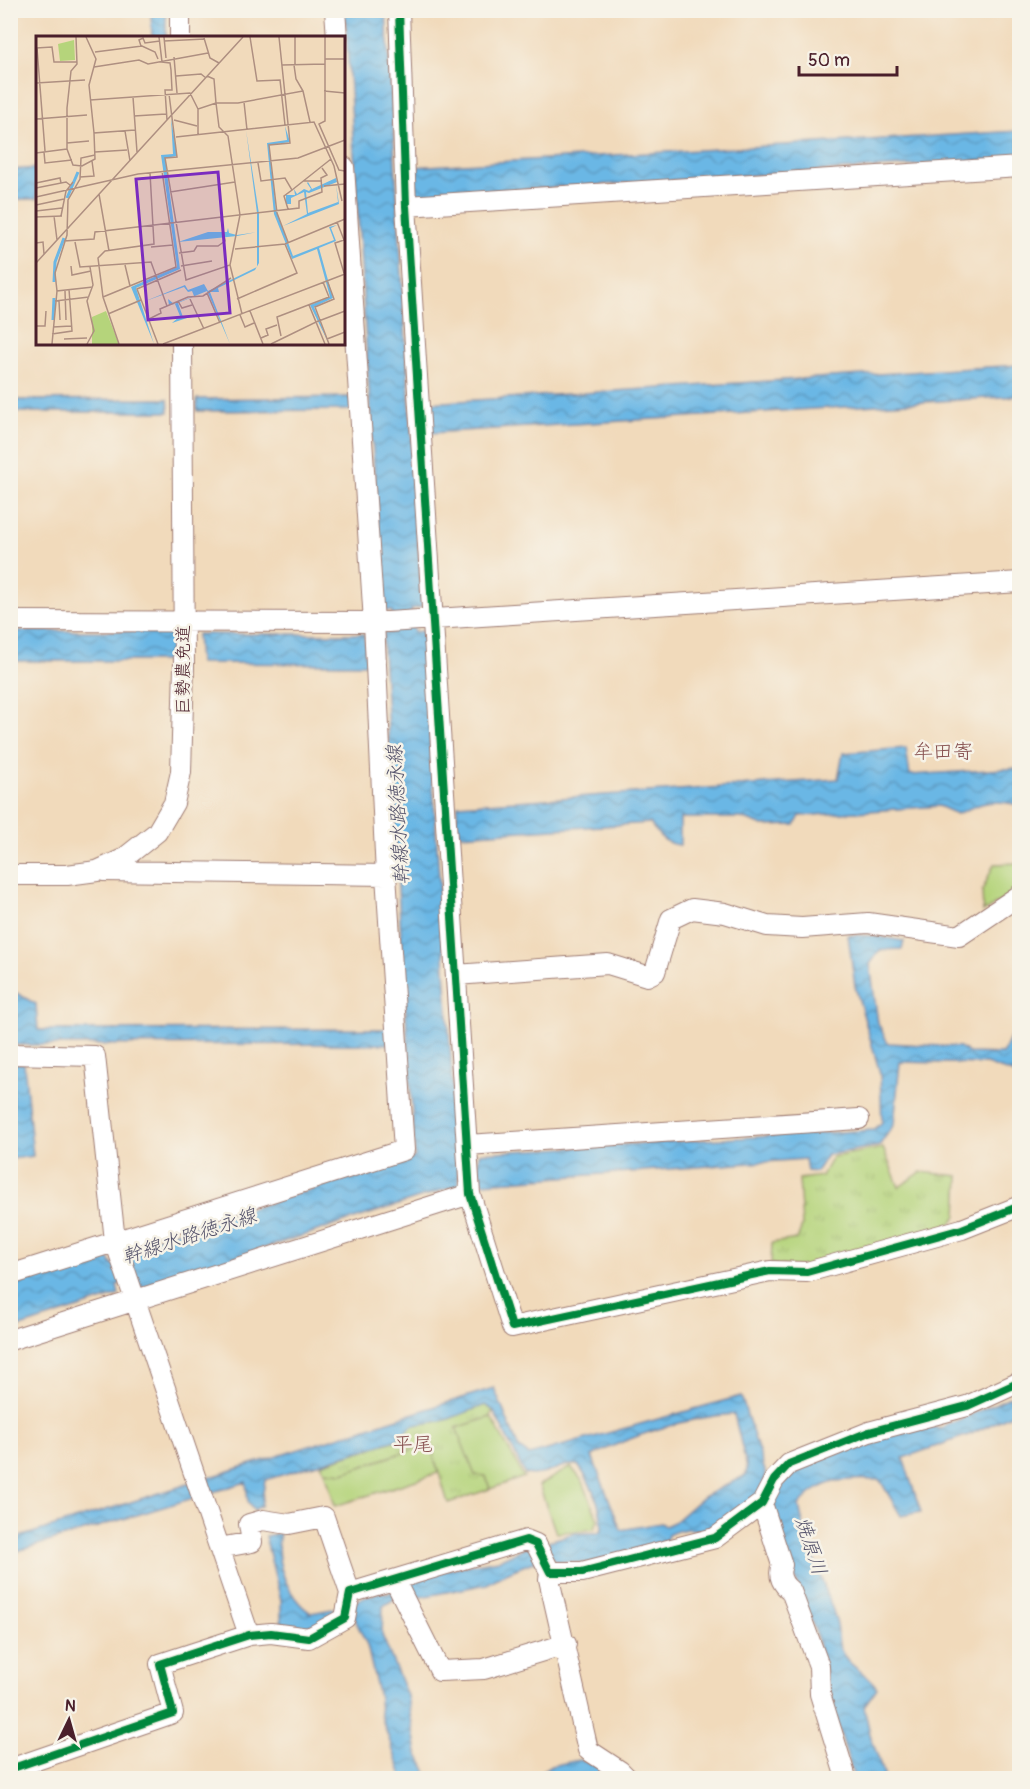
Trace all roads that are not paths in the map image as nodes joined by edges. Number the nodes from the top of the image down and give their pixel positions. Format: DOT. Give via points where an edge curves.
graph roads {
  1 [pos="180,10"];
  2 [pos="335,10"];
  3 [pos="399,10"];
  4 [pos="180,36"];
  5 [pos="337,36"];
  6 [pos="1020,166"];
  7 [pos="345,179"];
  8 [pos="406,206"];
  9 [pos="182,345"];
  10 [pos="1019,587"];
  11 [pos="424,619"];
  12 [pos="10,621"];
  13 [pos="183,621"];
  14 [pos="381,622"];
  15 [pos="97,871"];
  16 [pos="10,875"];
  17 [pos="386,875"];
  18 [pos="1020,895"];
  19 [pos="456,975"];
  20 [pos="19,1054"];
  21 [pos="859,1119"];
  22 [pos="467,1145"];
  23 [pos="470,1194"];
  24 [pos="1020,1206"];
  25 [pos="117,1245"];
  26 [pos="10,1275"];
  27 [pos="132,1294"];
  28 [pos="10,1340"];
  29 [pos="1020,1382"];
  30 [pos="767,1492"];
  31 [pos="219,1548"];
  32 [pos="544,1558"];
  33 [pos="400,1590"];
  34 [pos="348,1604"];
  35 [pos="249,1635"];
  36 [pos="566,1644"];
  37 [pos="13,1769"];
  38 [pos="627,1779"];
  39 [pos="846,1779"];
  1 -- 4 [label="street"];
  2 -- 5 [label="street"];
  3 -- 8 [label="street"];
  6 -- 8 [label="street"];
  7 -- 14 [label="street"];
  8 -- 11 [label="street"];
  9 -- 13 [label="street, 巨勢農免道"];
  10 -- 11 [label="street"];
  11 -- 14 [label="street"];
  11 -- 19 [label="street"];
  12 -- 13 [label="street"];
  13 -- 14 [label="street"];
  13 -- 15 [label="street, 巨勢農免道" via="182,772 174,803 157,832 123,859"];
  14 -- 17 [label="street"];
  15 -- 16 [label="street, 巨勢農免道"];
  15 -- 17 [label="street"];
  17 -- 25 [label="street" via="404,1150"];
  18 -- 19 [label="street" via="959,936 868,923 802,928 767,926 724,913 692,909 671,920 655,972 647,976 608,964"];
  19 -- 22 [label="street"];
  20 -- 25 [label="street" via="95,1056"];
  21 -- 22 [label="street"];
  22 -- 23 [label="street"];
  23 -- 24 [label="street" via="512,1327 770,1271 807,1272 963,1229"];
  23 -- 27 [label="street"];
  25 -- 26 [label="street"];
  25 -- 27 [label="street"];
  27 -- 28 [label="street"];
  27 -- 31 [label="street"];
  29 -- 30 [label="street" via="967,1406 859,1436 789,1464"];
  30 -- 32 [label="street" via="715,1538 582,1572"];
  30 -- 39 [label="street" via="782,1565 779,1572 784,1586 792,1591 819,1666 820,1694"];
  31 -- 34 [label="street" via="252,1542 249,1524 263,1520 289,1524 324,1517"];
  31 -- 35 [label="street"];
  32 -- 33 [label="street" via="526,1540 456,1559"];
  32 -- 36 [label="street"];
  33 -- 34 [label="street"];
  33 -- 36 [label="street" via="440,1671 484,1668"];
  34 -- 35 [label="street" via="309,1638 271,1633"];
  35 -- 37 [label="street" via="160,1664 173,1713"];
  36 -- 38 [label="street" via="588,1750"];
}
